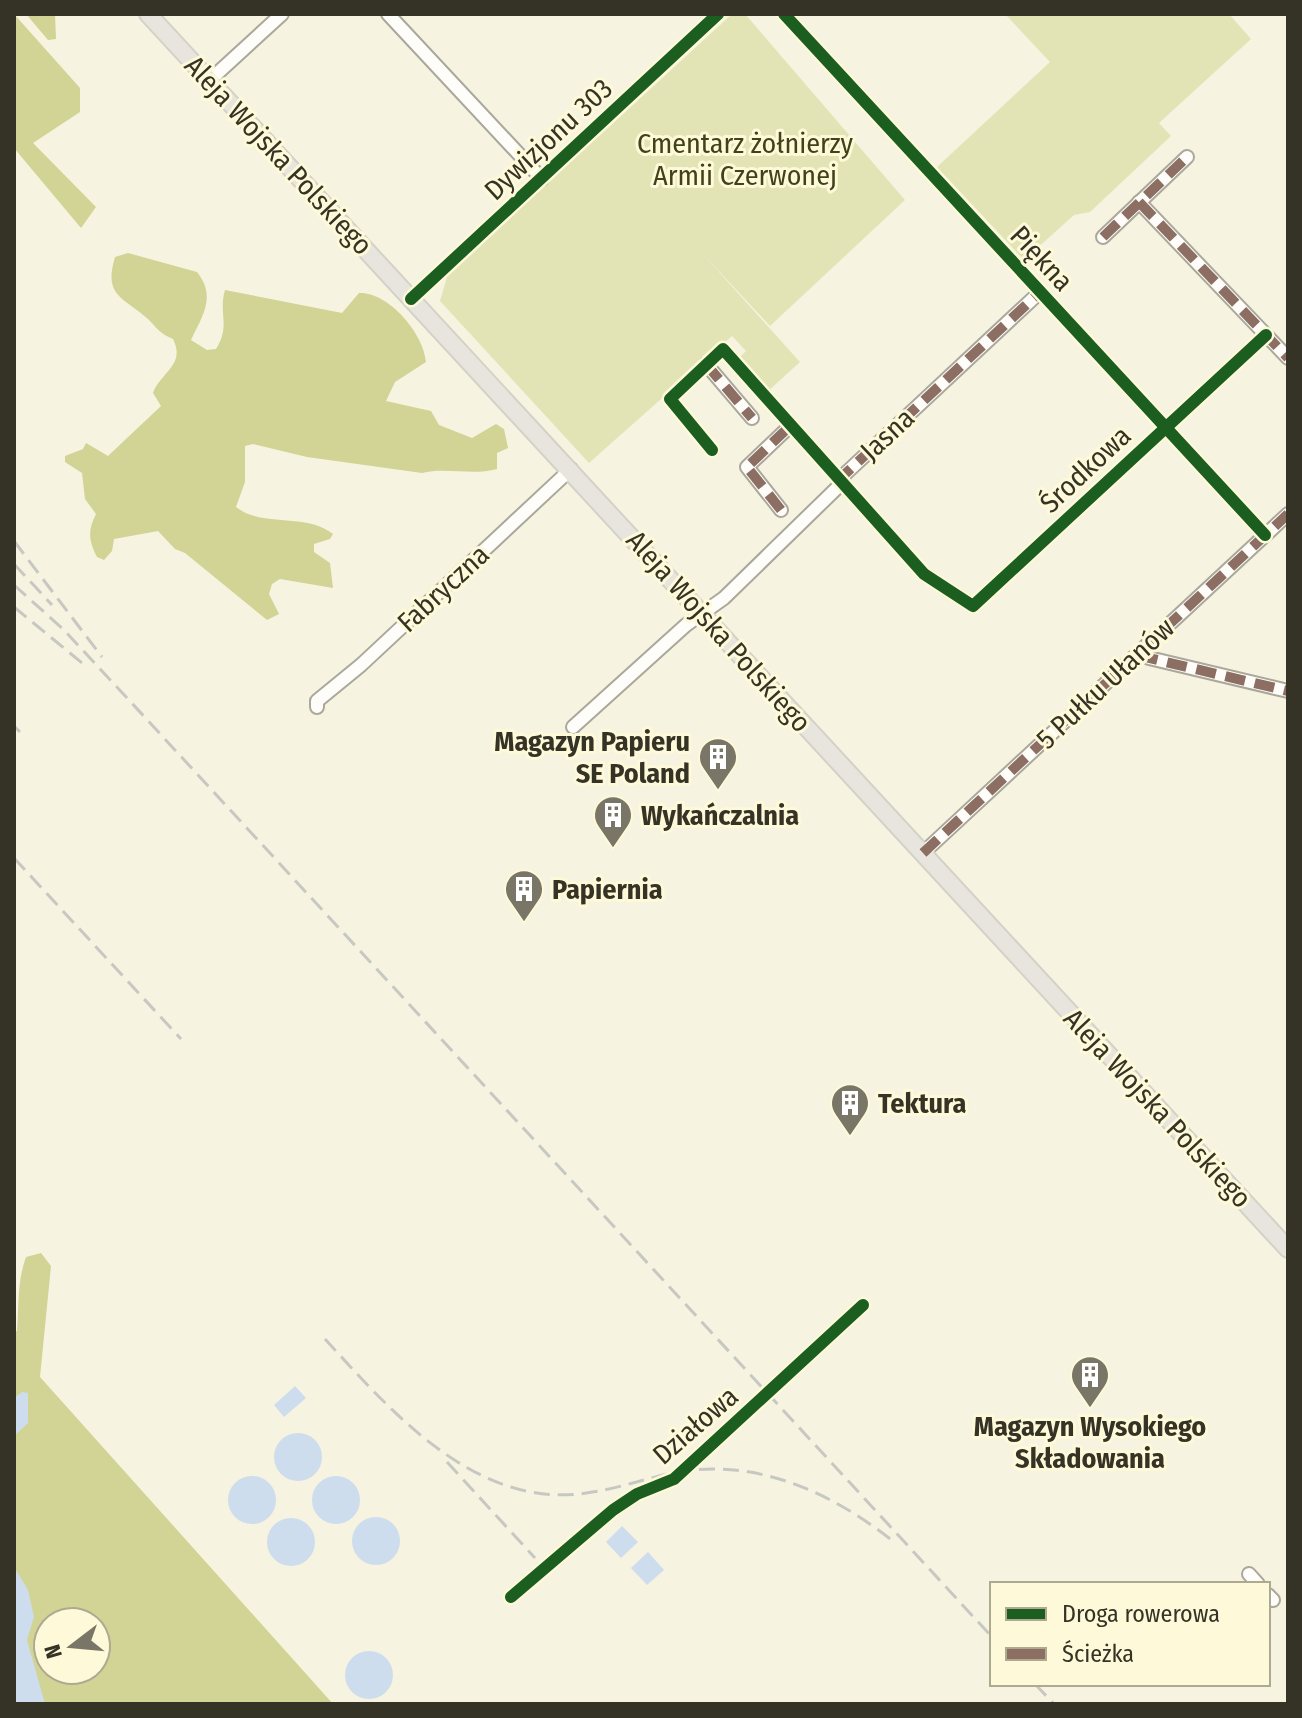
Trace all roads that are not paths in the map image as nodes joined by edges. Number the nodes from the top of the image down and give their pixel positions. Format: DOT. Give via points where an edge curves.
graph roads {
  1 [pos="148,14"];
  2 [pos="282,14"];
  3 [pos="388,14"];
  4 [pos="718,14"];
  5 [pos="784,14"];
  6 [pos="210,80"];
  7 [pos="1187,157"];
  8 [pos="542,179"];
  9 [pos="1139,202"];
  10 [pos="1103,237"];
  11 [pos="1040,292"];
  12 [pos="411,299"];
  13 [pos="1266,335"];
  14 [pos="1288,358"];
  15 [pos="706,364"];
  16 [pos="752,418"];
  17 [pos="789,427"];
  18 [pos="1165,427"];
  19 [pos="712,450"];
  20 [pos="571,469"];
  21 [pos="840,485"];
  22 [pos="781,510"];
  23 [pos="1288,514"];
  24 [pos="1265,535"];
  25 [pos="704,613"];
  26 [pos="1140,651"];
  27 [pos="1288,691"];
  28 [pos="317,707"];
  29 [pos="573,727"];
  30 [pos="923,853"];
  31 [pos="1288,1249"];
  32 [pos="863,1305"];
  33 [pos="511,1597"];
  1 -- 6 [label="main road, Aleja Wojska Polskiego"];
  2 -- 6 [label="street"];
  3 -- 8 [label="street"];
  4 -- 8 [label="street, Dywizjonu 303"];
  5 -- 11 [label="street, Piękna"];
  6 -- 12 [label="main road, Aleja Wojska Polskiego"];
  7 -- 9 [label="street"];
  8 -- 12 [label="street, Dywizjonu 303"];
  9 -- 10 [label="street"];
  9 -- 13 [label="street"];
  11 -- 18 [label="street, Piękna"];
  11 -- 21 [label="street, Jasna" via="845,474"];
  12 -- 20 [label="main road, Aleja Wojska Polskiego"];
  13 -- 14 [label="street"];
  13 -- 18 [label="street, Środkowa"];
  15 -- 16 [label="street"];
  15 -- 17 [label="street" via="723,349"];
  15 -- 19 [label="street" via="670,401"];
  17 -- 21 [label="street"];
  17 -- 22 [label="street" via="747,467"];
  18 -- 21 [label="street, Środkowa" via="973,606 924,574"];
  18 -- 24 [label="street, Piękna"];
  20 -- 25 [label="main road, Aleja Wojska Polskiego"];
  20 -- 28 [label="street, Fabryczna" via="317,701"];
  21 -- 25 [label="street, Jasna"];
  23 -- 24 [label="street, 5 Pułku Ułanów"];
  24 -- 26 [label="street, 5 Pułku Ułanów"];
  25 -- 29 [label="street, Jasna"];
  25 -- 30 [label="main road, Aleja Wojska Polskiego"];
  26 -- 27 [label="street" via="1149,658"];
  26 -- 30 [label="street, 5 Pułku Ułanów"];
  30 -- 31 [label="main road, Aleja Wojska Polskiego"];
  32 -- 33 [label="street, Działowa" via="674,1479 613,1510"];
}
